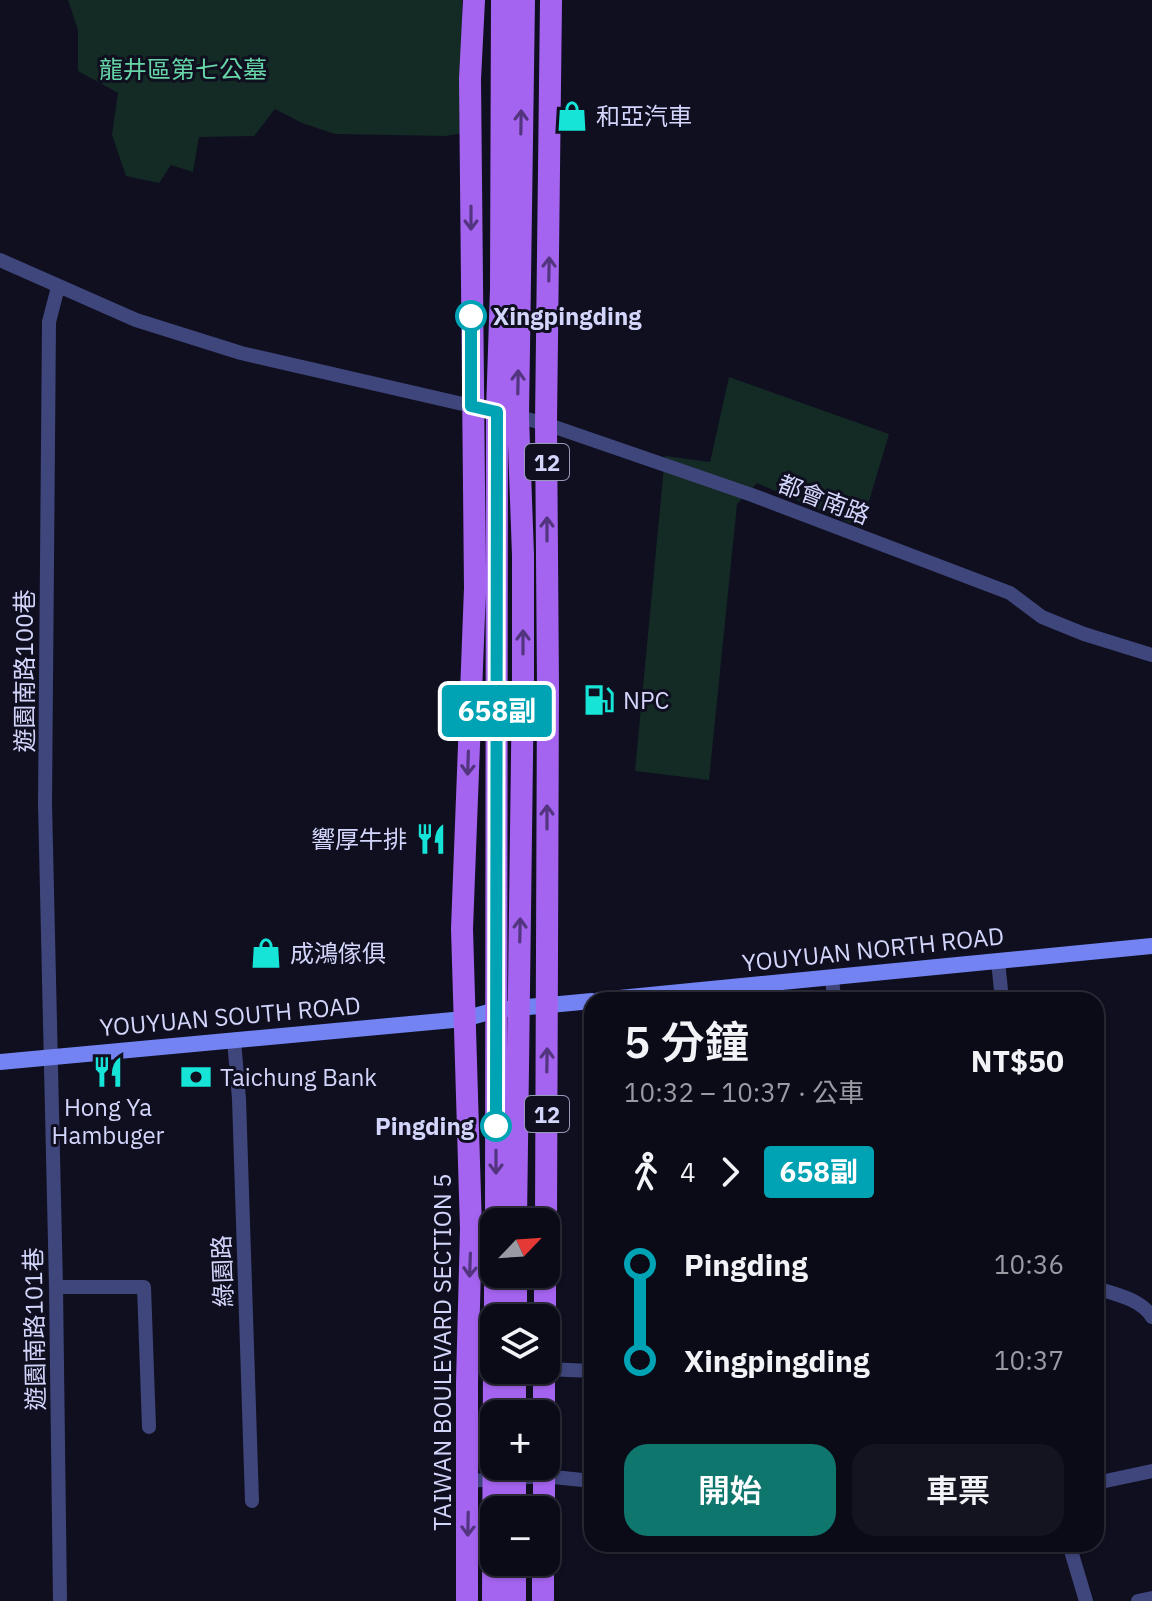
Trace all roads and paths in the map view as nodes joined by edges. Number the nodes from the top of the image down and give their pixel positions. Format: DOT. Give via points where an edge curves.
graph roads {
  1 [pos="474,0"];
  2 [pos="502,0"];
  3 [pos="524,0"];
  4 [pos="551,0"];
  5 [pos="0,260"];
  6 [pos="58,287"];
  7 [pos="471,406"];
  8 [pos="507,414"];
  9 [pos="546,424"];
  10 [pos="1152,655"];
  11 [pos="1152,946"];
  12 [pos="998,961"];
  13 [pos="832,977"];
  14 [pos="757,992"];
  15 [pos="833,992"];
  16 [pos="1001,992"];
  17 [pos="584,1002"];
  18 [pos="548,1005"];
  19 [pos="519,1008"];
  20 [pos="496,1010"];
  21 [pos="464,1019"];
  22 [pos="234,1040"];
  23 [pos="51,1057"];
  24 [pos="0,1062"];
  25 [pos="496,1208"];
  26 [pos="516,1208"];
  27 [pos="546,1208"];
  28 [pos="56,1287"];
  29 [pos="1104,1291"];
  30 [pos="1152,1317"];
  31 [pos="560,1370"];
  32 [pos="584,1371"];
  33 [pos="494,1384"];
  34 [pos="149,1427"];
  35 [pos="1152,1471"];
  36 [pos="560,1474"];
  37 [pos="584,1479"];
  38 [pos="468,1481"];
  39 [pos="492,1481"];
  40 [pos="1104,1481"];
  41 [pos="252,1501"];
  42 [pos="1071,1552"];
  43 [pos="515,1576"];
  44 [pos="543,1576"];
  45 [pos="1152,1598"];
  46 [pos="60,1601"];
  47 [pos="467,1601"];
  48 [pos="493,1601"];
  49 [pos="515,1601"];
  50 [pos="543,1601"];
  51 [pos="1086,1601"];
  52 [pos="1138,1601"];
  1 -- 7 [label="main road, TAIWAN BOULEVARD SECTION 5, one-way"];
  2 -- 8 [label="main road, 12" via="501,288"];
  8 -- 3 [label="main road, 12, one-way"];
  9 -- 4 [label="main road, 12, one-way"];
  5 -- 6 [label="street, 都會南路"];
  6 -- 7 [label="street, 都會南路" via="136,320 241,353"];
  6 -- 23 [label="street, 遊園南路100巷" via="48,354 45,803"];
  7 -- 8 [label="street, 都會南路"];
  7 -- 21 [label="main road, TAIWAN BOULEVARD SECTION 5, one-way" via="475,588 462,929"];
  8 -- 9 [label="street, 都會南路"];
  19 -- 8 [label="main road, 12, one-way" via="523,602"];
  8 -- 20 [label="main road, 12"];
  9 -- 10 [label="street, 都會南路" via="1010,593 1042,617"];
  18 -- 9 [label="main road, 12, one-way"];
  11 -- 12 [label="street, YOUYUAN NORTH ROAD"];
  12 -- 13 [label="street, YOUYUAN NORTH ROAD"];
  12 -- 16 [label="street"];
  13 -- 14 [label="street, YOUYUAN NORTH ROAD"];
  13 -- 15 [label="street"];
  17 -- 18 [label="street"];
  18 -- 19 [label="street"];
  27 -- 18 [label="main road, 12, one-way"];
  19 -- 20 [label="street"];
  19 -- 26 [label="main road, 12"];
  20 -- 21 [label="street"];
  20 -- 25 [label="main road, 12, one-way"];
  21 -- 22 [label="street, YOUYUAN SOUTH ROAD"];
  21 -- 38 [label="main road, TAIWAN BOULEVARD SECTION 5, one-way" via="471,1229"];
  22 -- 23 [label="street, YOUYUAN SOUTH ROAD"];
  22 -- 41 [label="street, 綠園路"];
  23 -- 24 [label="street, YOUYUAN SOUTH ROAD"];
  23 -- 28 [label="street, 遊園南路101巷"];
  28 -- 34 [label="street" via="144,1287"];
  28 -- 46 [label="street, 遊園南路101巷"];
  29 -- 30 [label="street" via="1134,1301"];
  31 -- 32 [label="street"];
  33 -- 39 [label="main road, TAIWAN BOULEVARD SECTION 5"];
  35 -- 40 [label="street"];
  36 -- 37 [label="street"];
  38 -- 39 [label="street"];
  38 -- 47 [label="main road, TAIWAN BOULEVARD SECTION 5, one-way"];
  39 -- 48 [label="main road, TAIWAN BOULEVARD SECTION 5"];
  42 -- 51 [label="street"];
  43 -- 49 [label="main road"];
  44 -- 50 [label="main road"];
  45 -- 52 [label="street"];
}
